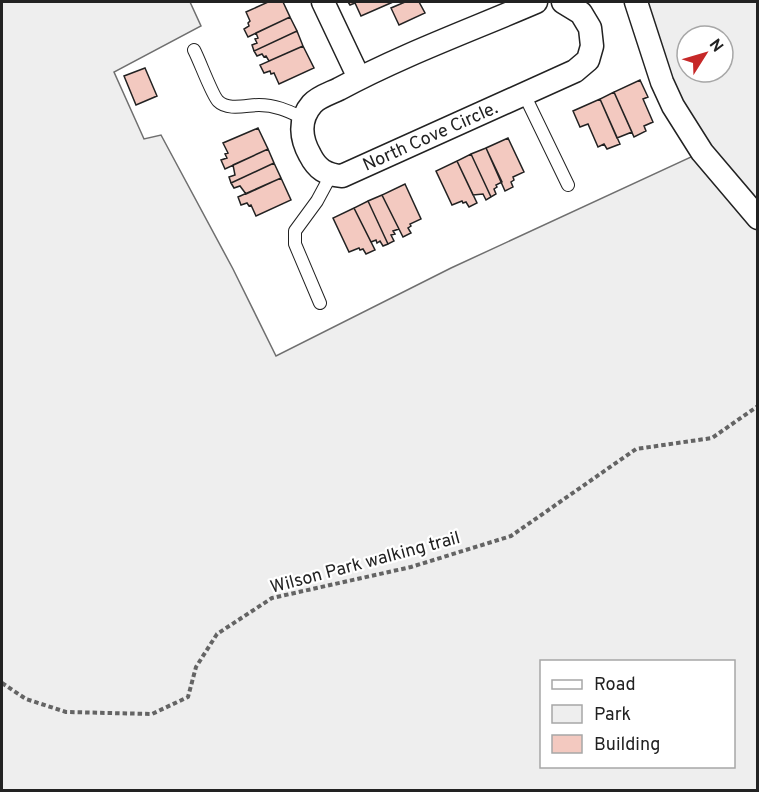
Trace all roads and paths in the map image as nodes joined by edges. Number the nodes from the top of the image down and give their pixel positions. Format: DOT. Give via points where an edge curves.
graph roads {
  1 [pos="323,2"];
  2 [pos="536,2"];
  3 [pos="563,2"];
  4 [pos="636,2"];
  5 [pos="194,50"];
  6 [pos="358,78"];
  7 [pos="524,94"];
  8 [pos="303,118"];
  9 [pos="331,175"];
  10 [pos="568,185"];
  11 [pos="755,213"];
  12 [pos="320,303"];
  13 [pos="758,406"];
  14 [pos="2,683"];
  1 -- 6 [label="street"];
  2 -- 6 [label="street"];
  3 -- 7 [label="street, North Cove Circle." via="581,13 590,28 592,46 588,60 575,71"];
  4 -- 11 [label="street" via="673,106 702,152"];
  5 -- 8 [label="lane" via="218,101 226,106 279,107"];
  6 -- 8 [label="street" via="312,103"];
  7 -- 9 [label="street, North Cove Circle." via="342,176"];
  7 -- 10 [label="lane"];
  8 -- 9 [label="street" via="307,150 316,167"];
  9 -- 12 [label="lane" via="295,231 294,244"];
  13 -- 14 [label="path, Wilson Park walking trail" via="712,438 636,449 511,536 411,567 272,598 217,634 196,668 188,697 152,714 66,712 26,699"];
}
